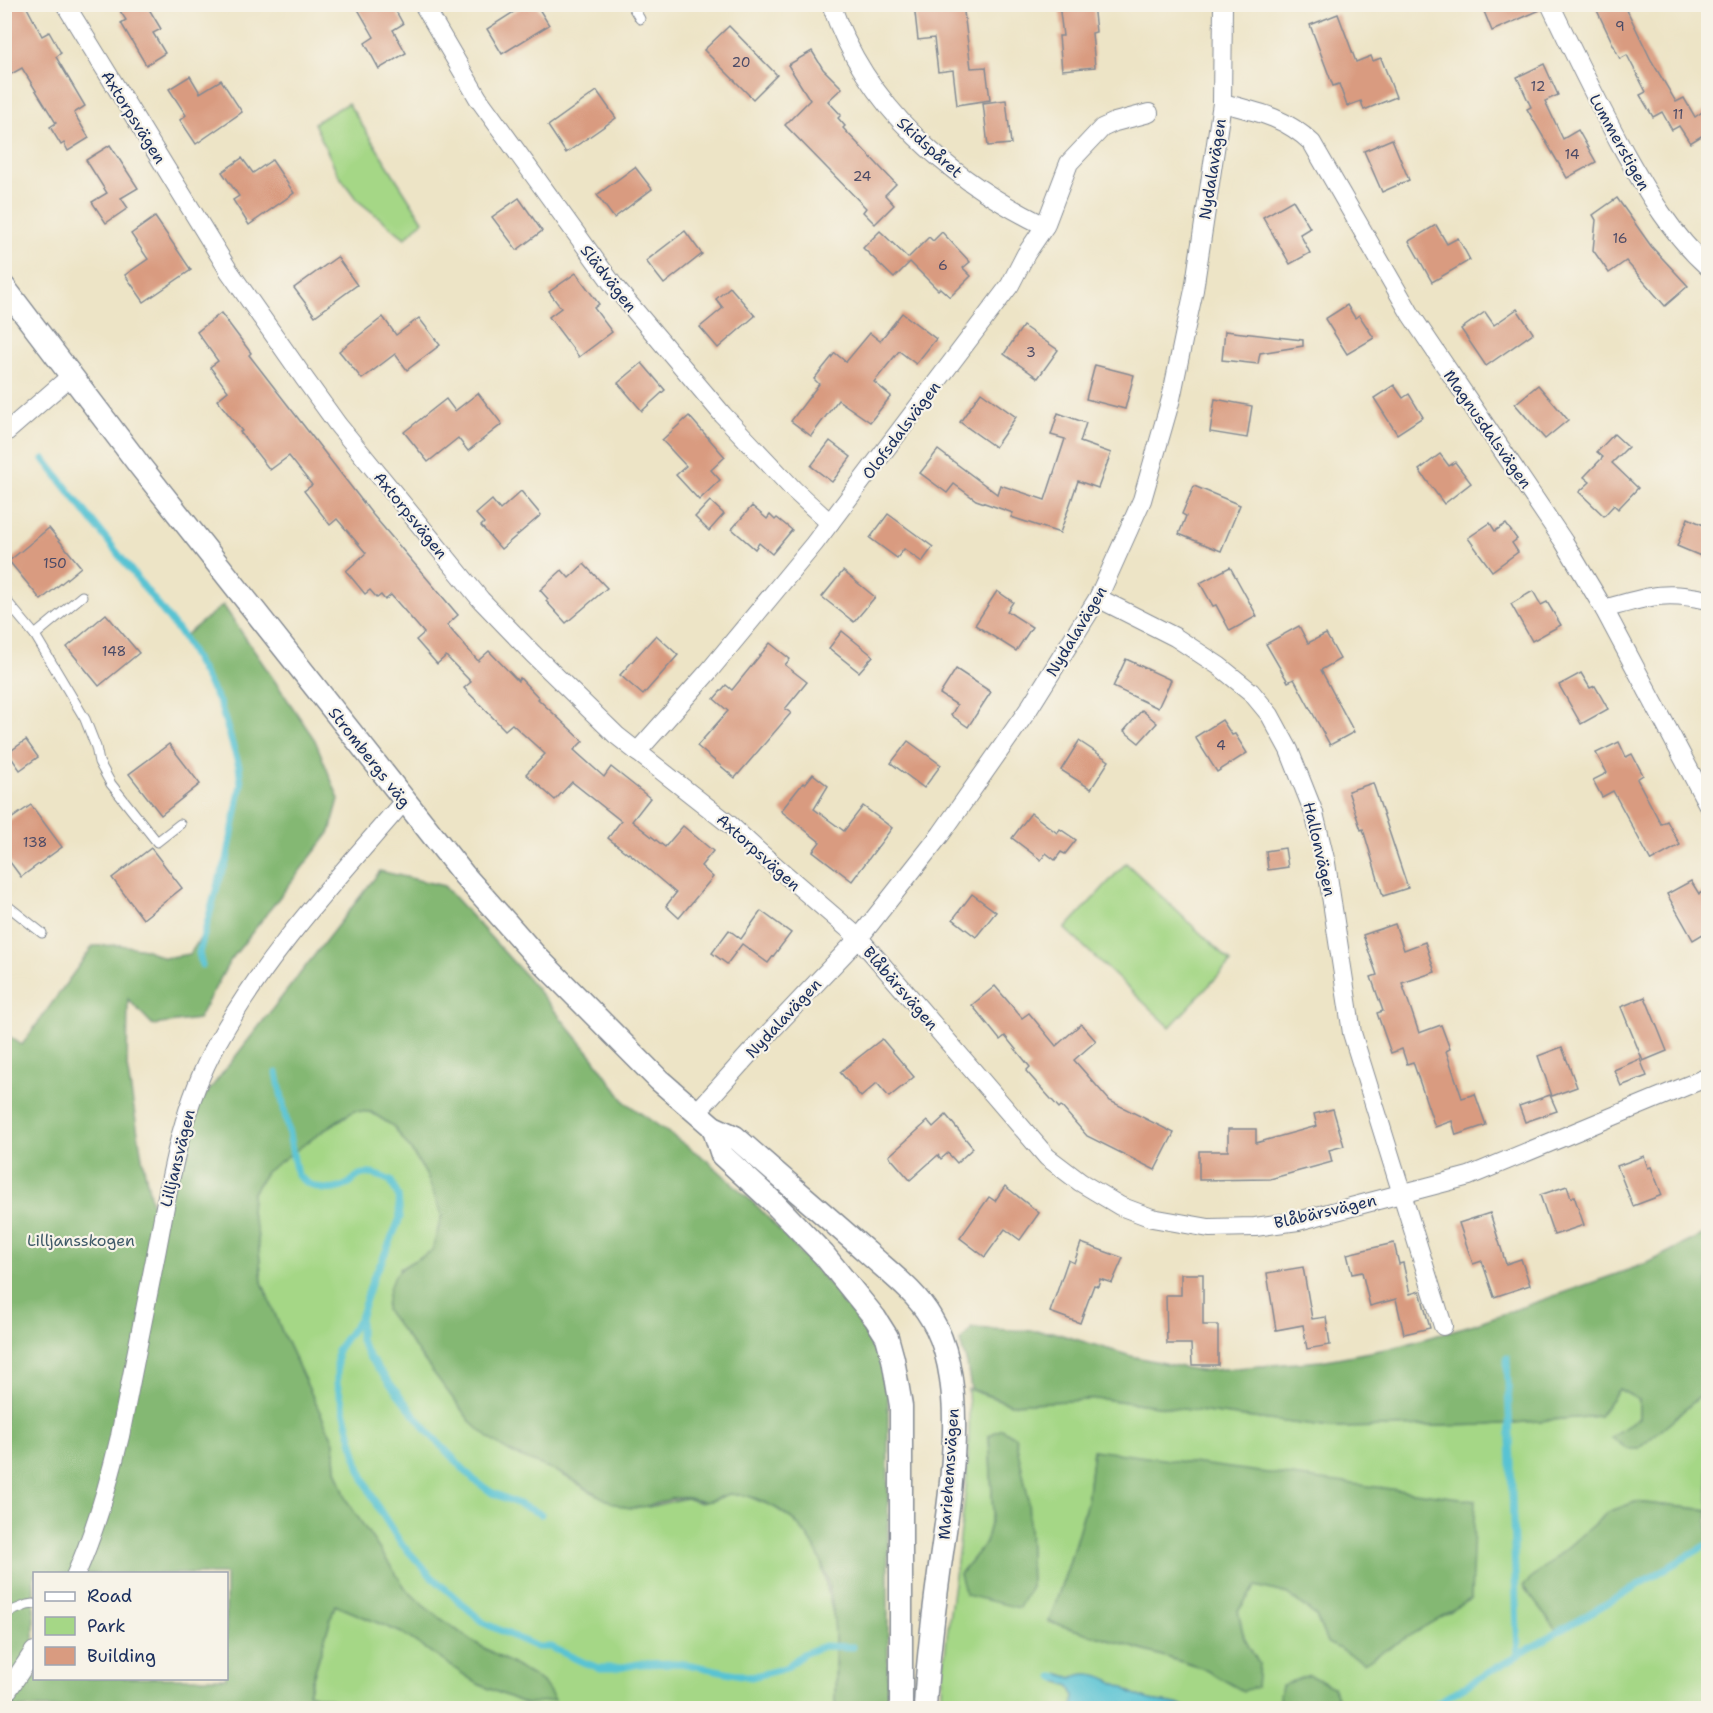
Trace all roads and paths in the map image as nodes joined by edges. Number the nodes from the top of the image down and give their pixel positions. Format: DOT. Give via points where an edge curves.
graph roads {
  1 [pos="65,4"];
  2 [pos="423,4"];
  3 [pos="631,4"];
  4 [pos="831,4"];
  5 [pos="1223,4"];
  6 [pos="1550,4"];
  7 [pos="640,19"];
  8 [pos="1222,103"];
  9 [pos="1149,113"];
  10 [pos="1045,225"];
  11 [pos="1708,267"];
  12 [pos="4,287"];
  13 [pos="72,375"];
  14 [pos="4,434"];
  15 [pos="830,523"];
  16 [pos="82,596"];
  17 [pos="4,598"];
  18 [pos="1098,598"];
  19 [pos="1708,600"];
  20 [pos="1604,609"];
  21 [pos="35,635"];
  22 [pos="637,752"];
  23 [pos="404,801"];
  24 [pos="1708,805"];
  25 [pos="180,824"];
  26 [pos="4,903"];
  27 [pos="42,933"];
  28 [pos="858,938"];
  29 [pos="1708,1077"];
  30 [pos="705,1120"];
  31 [pos="1401,1193"];
  32 [pos="1443,1326"];
  33 [pos="77,1572"];
  34 [pos="33,1604"];
  35 [pos="4,1614"];
  36 [pos="33,1653"];
  37 [pos="4,1695"];
  38 [pos="901,1708"];
  39 [pos="925,1708"];
  1 -- 22 [label="street, Axtorpsvägen" via="229,271 338,425 481,600 570,692"];
  2 -- 15 [label="street, Slädvägen" via="478,98 614,286 723,415"];
  3 -- 7 [label="lane"];
  4 -- 10 [label="street, Skidspåret" via="870,84 905,128 970,183"];
  5 -- 8 [label="street, Nydalavägen"];
  6 -- 11 [label="street, Lummerstigen" via="1600,108 1646,190 1689,250"];
  8 -- 18 [label="street, Nydalavägen" via="1194,290 1171,399 1142,500"];
  8 -- 20 [label="street, Magnusdalsvägen" via="1274,117 1312,143 1411,315 1546,514"];
  9 -- 10 [label="street, Olofsdalsvägen" via="1102,128 1079,150 1069,163"];
  10 -- 15 [label="street, Olofsdalsvägen" via="1010,285"];
  12 -- 13 [label="street, Strombergs väg"];
  13 -- 14 [label="street"];
  13 -- 23 [label="street, Strombergs väg"];
  15 -- 22 [label="street, Olofsdalsvägen" via="710,671"];
  16 -- 21 [label="lane"];
  17 -- 21 [label="lane"];
  18 -- 28 [label="street, Nydalavägen" via="968,797"];
  18 -- 31 [label="street, Hallonvägen" via="1175,637 1251,692 1270,715 1289,750 1314,813 1326,863 1352,1033"];
  19 -- 20 [label="street" via="1654,595"];
  20 -- 24 [label="street, Magnusdalsvägen"];
  21 -- 25 [label="lane" via="85,719 111,784 157,842"];
  22 -- 28 [label="street, Axtorpsvägen" via="729,824"];
  23 -- 30 [label="street, Strombergs väg" via="535,954 659,1080"];
  23 -- 33 [label="street, Lilljansvägen" via="282,943 214,1046 197,1086 182,1125 171,1174 111,1473"];
  26 -- 27 [label="lane"];
  28 -- 30 [label="street, Nydalavägen" via="749,1054"];
  28 -- 31 [label="street, Blåbärsvägen" via="1047,1157 1120,1206 1152,1218 1209,1228 1256,1227 1298,1221"];
  29 -- 31 [label="street, Blåbärsvägen" via="1468,1176"];
  30 -- 38 [label="street" via="722,1155 824,1255 887,1337 901,1406"];
  30 -- 39 [label="street, Mariehemsvägen" via="735,1137 898,1280 932,1318 941,1340 948,1362 954,1416 950,1500"];
  31 -- 32 [label="street, Hallonvägen"];
  34 -- 35 [label="lane"];
  36 -- 37 [label="street"];
}
